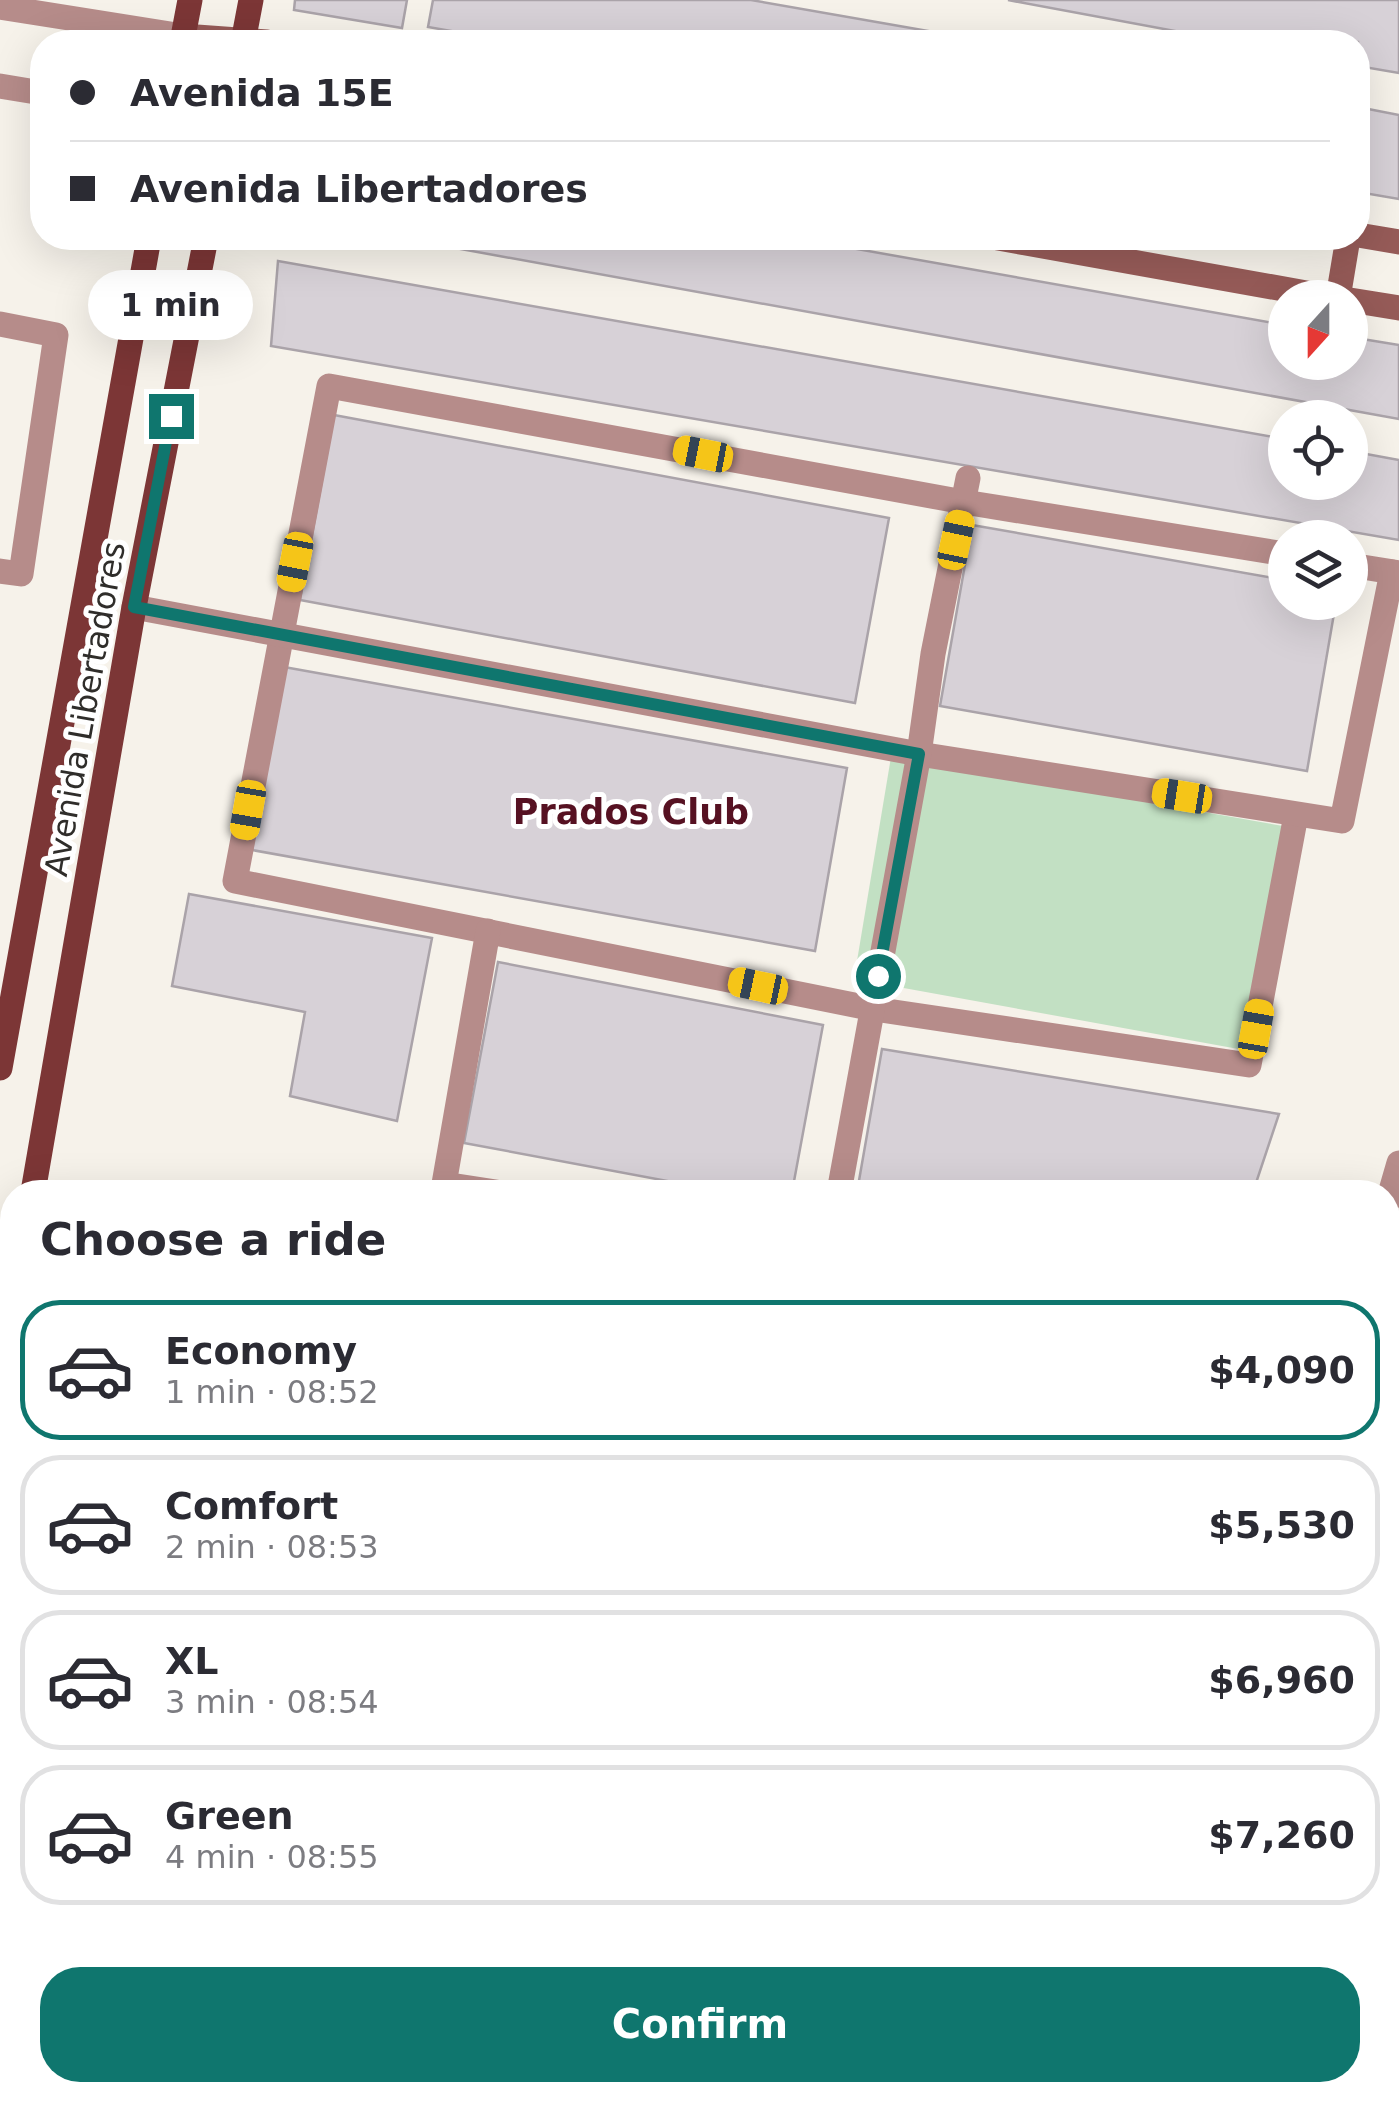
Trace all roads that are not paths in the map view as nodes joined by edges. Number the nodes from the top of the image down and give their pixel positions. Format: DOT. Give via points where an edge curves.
graph roads {
  1 [pos="190,0"];
  2 [pos="251,0"];
  3 [pos="0,8"];
  4 [pos="125,30"];
  5 [pos="184,30"];
  6 [pos="251,30"];
  7 [pos="0,86"];
  8 [pos="30,91"];
  9 [pos="1370,237"];
  10 [pos="1399,242"];
  11 [pos="147,250"];
  12 [pos="204,250"];
  13 [pos="1066,250"];
  14 [pos="1346,250"];
  15 [pos="1340,280"];
  16 [pos="1268,286"];
  17 [pos="1368,303"];
  18 [pos="1399,308"];
  19 [pos="0,324"];
  20 [pos="966,490"];
  21 [pos="1268,551"];
  22 [pos="1368,568"];
  23 [pos="0,571"];
  24 [pos="1396,572"];
  25 [pos="134,607"];
  26 [pos="282,633"];
  27 [pos="919,754"];
  28 [pos="1296,815"];
  29 [pos="488,931"];
  30 [pos="874,1009"];
  31 [pos="0,1068"];
  32 [pos="35,1180"];
  33 [pos="445,1180"];
  34 [pos="841,1180"];
  1 -- 5 [label="main road"];
  2 -- 6 [label="main road"];
  3 -- 4 [label="street"];
  7 -- 8 [label="street"];
  9 -- 10 [label="street"];
  11 -- 31 [label="main road, Avenida Libertadores"];
  12 -- 25 [label="main road, Avenida Libertadores"];
  13 -- 16 [label="street"];
  14 -- 15 [label="street"];
  17 -- 18 [label="street"];
  19 -- 23 [label="street" via="56,334 21,574"];
  20 -- 21 [label="street"];
  20 -- 26 [label="street" via="330,386"];
  20 -- 27 [label="street"];
  22 -- 24 [label="street"];
  24 -- 28 [label="street" via="1342,822"];
  25 -- 26 [label="street"];
  25 -- 32 [label="main road, Avenida Libertadores"];
  26 -- 27 [label="street"];
  26 -- 29 [label="street" via="236,881"];
  27 -- 28 [label="street"];
  27 -- 30 [label="street"];
  28 -- 30 [label="street" via="1249,1065"];
  29 -- 30 [label="street"];
  29 -- 33 [label="street"];
  30 -- 34 [label="street"];
}
